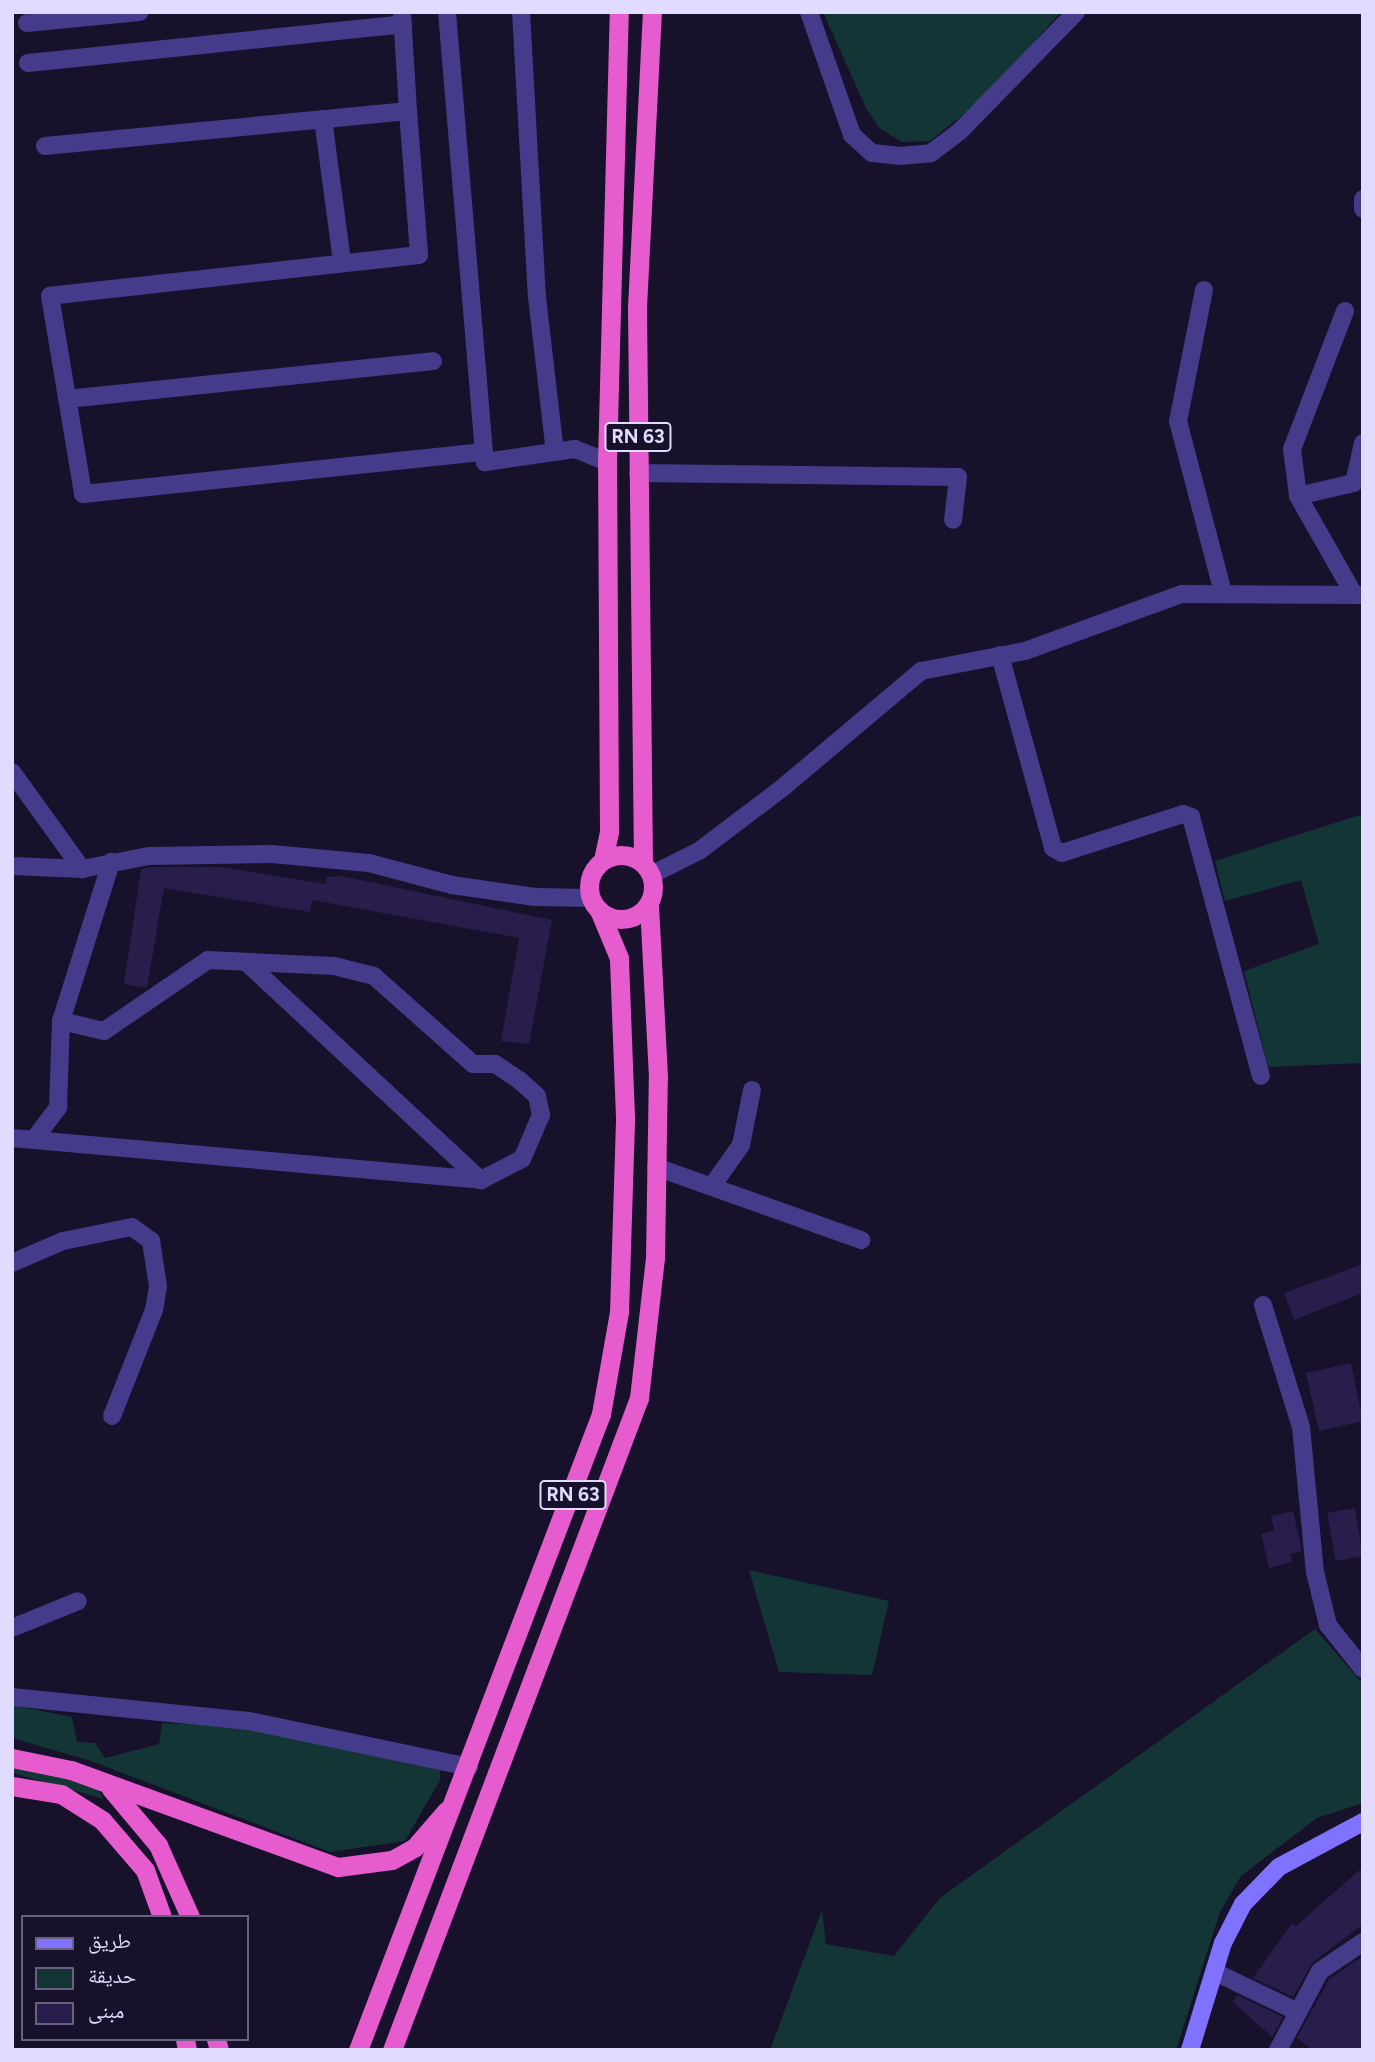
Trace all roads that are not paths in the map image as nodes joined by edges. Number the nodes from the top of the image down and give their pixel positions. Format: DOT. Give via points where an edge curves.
graph roads {
  1 [pos="139,12"];
  2 [pos="447,12"];
  3 [pos="521,12"];
  4 [pos="619,12"];
  5 [pos="652,12"];
  6 [pos="809,12"];
  7 [pos="1076,12"];
  8 [pos="403,18"];
  9 [pos="27,23"];
  10 [pos="28,63"];
  11 [pos="408,111"];
  12 [pos="323,119"];
  13 [pos="45,146"];
  14 [pos="1363,199"];
  15 [pos="1363,209"];
  16 [pos="342,261"];
  17 [pos="1204,290"];
  18 [pos="1345,311"];
  19 [pos="433,361"];
  20 [pos="67,399"];
  21 [pos="1363,443"];
  22 [pos="484,452"];
  23 [pos="555,452"];
  24 [pos="607,462"];
  25 [pos="638,473"];
  26 [pos="1298,496"];
  27 [pos="953,520"];
  28 [pos="1223,592"];
  29 [pos="1358,594"];
  30 [pos="1000,656"];
  31 [pos="12,772"];
  32 [pos="603,860"];
  33 [pos="111,862"];
  34 [pos="12,866"];
  35 [pos="82,869"];
  36 [pos="647,869"];
  37 [pos="649,903"];
  38 [pos="595,904"];
  39 [pos="246,962"];
  40 [pos="61,1021"];
  41 [pos="1261,1076"];
  42 [pos="752,1090"];
  43 [pos="12,1138"];
  44 [pos="35,1138"];
  45 [pos="656,1167"];
  46 [pos="481,1180"];
  47 [pos="712,1186"];
  48 [pos="861,1240"];
  49 [pos="12,1263"];
  50 [pos="1263,1305"];
  51 [pos="112,1416"];
  52 [pos="78,1601"];
  53 [pos="12,1628"];
  54 [pos="1363,1669"];
  55 [pos="12,1697"];
  56 [pos="12,1758"];
  57 [pos="469,1766"];
  58 [pos="106,1784"];
  59 [pos="12,1786"];
  60 [pos="461,1791"];
  61 [pos="1363,1822"];
  62 [pos="161,1915"];
  63 [pos="189,1915"];
  64 [pos="1363,1942"];
  65 [pos="1215,1972"];
  66 [pos="1296,2011"];
  67 [pos="397,2046"];
  68 [pos="358,2050"];
  69 [pos="1190,2050"];
  70 [pos="1278,2050"];
  1 -- 9 [label="street"];
  2 -- 22 [label="street"];
  3 -- 23 [label="street" via="537,297"];
  4 -- 24 [label="highway, RN 63"];
  5 -- 25 [label="highway, RN 63" via="636,307"];
  6 -- 7 [label="street" via="852,135 872,153 899,156 931,153 960,131"];
  8 -- 10 [label="street"];
  8 -- 11 [label="street"];
  11 -- 12 [label="street"];
  11 -- 16 [label="street" via="419,255"];
  12 -- 13 [label="street"];
  12 -- 16 [label="street"];
  14 -- 15 [label="street"];
  16 -- 20 [label="street" via="50,296"];
  17 -- 28 [label="street" via="1178,421"];
  18 -- 26 [label="street" via="1292,449"];
  19 -- 20 [label="street"];
  20 -- 22 [label="street" via="83,494"];
  21 -- 26 [label="street" via="1354,483"];
  22 -- 23 [label="street" via="485,461"];
  23 -- 24 [label="street" via="575,449"];
  24 -- 32 [label="highway, RN 63" via="609,831"];
  25 -- 27 [label="street" via="958,477"];
  25 -- 36 [label="highway, RN 63"];
  26 -- 29 [label="street"];
  28 -- 29 [label="street" via="1301,599"];
  28 -- 30 [label="street" via="1149,602"];
  30 -- 36 [label="street" via="921,671 771,797 699,850"];
  30 -- 41 [label="street" via="1053,848 1062,853 1183,814 1191,817"];
  31 -- 35 [label="street"];
  32 -- 36 [label="highway" via="624,855"];
  32 -- 38 [label="highway, RN 63" via="589,884"];
  33 -- 35 [label="street"];
  33 -- 38 [label="street" via="272,854 369,863 452,886"];
  33 -- 40 [label="street"];
  34 -- 35 [label="street"];
  36 -- 37 [label="highway, RN 63"];
  37 -- 38 [label="highway" via="626,918"];
  37 -- 45 [label="highway, RN 63"];
  38 -- 57 [label="highway, RN 63" via="614,935 624,1003 619,1312 601,1414 583,1469"];
  39 -- 40 [label="street" via="208,960 104,1031"];
  39 -- 46 [label="street"];
  39 -- 46 [label="street" via="334,966 374,976 473,1064 495,1064 537,1096 541,1115 522,1159"];
  40 -- 44 [label="street" via="58,1107"];
  42 -- 47 [label="street" via="741,1145"];
  43 -- 44 [label="street"];
  44 -- 46 [label="street"];
  45 -- 47 [label="street"];
  45 -- 67 [label="highway, RN 63" via="650,1337 624,1453"];
  47 -- 48 [label="street"];
  49 -- 51 [label="street" via="63,1241 132,1227 151,1241 158,1286 154,1310"];
  50 -- 54 [label="street" via="1301,1427 1315,1572 1328,1625"];
  52 -- 53 [label="street"];
  55 -- 57 [label="street" via="248,1721"];
  56 -- 58 [label="highway"];
  57 -- 60 [label="highway, RN 63"];
  58 -- 60 [label="highway" via="338,1867 367,1868 415,1847"];
  58 -- 63 [label="highway" via="158,1845"];
  59 -- 62 [label="highway" via="61,1794 102,1820 145,1870"];
  60 -- 68 [label="highway, RN 63"];
  61 -- 65 [label="main road" via="1279,1867 1243,1905"];
  64 -- 66 [label="street" via="1320,1971"];
  65 -- 66 [label="street"];
  65 -- 69 [label="main road"];
  66 -- 70 [label="street"];
}
